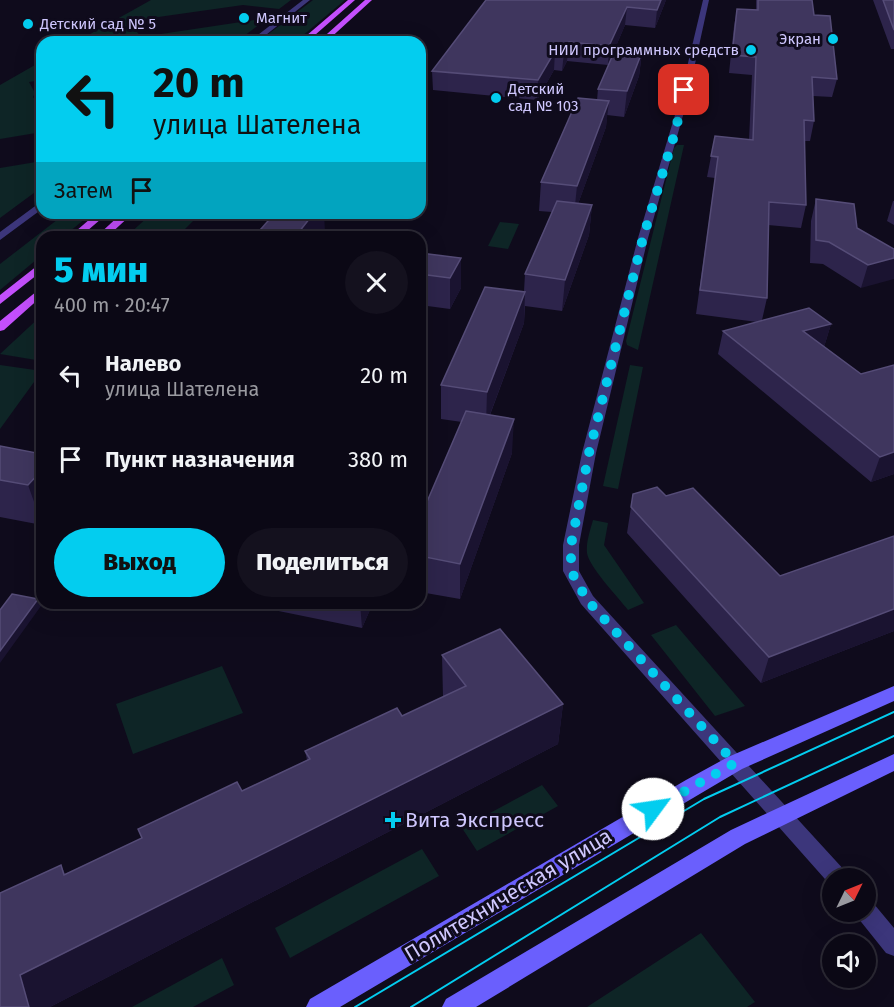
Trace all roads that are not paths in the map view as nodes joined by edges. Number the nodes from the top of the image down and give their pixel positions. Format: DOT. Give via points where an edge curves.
graph roads {
  1 [pos="307,0"];
  2 [pos="352,0"];
  3 [pos="369,0"];
  4 [pos="706,0"];
  5 [pos="261,36"];
  6 [pos="310,36"];
  7 [pos="329,36"];
  8 [pos="36,209"];
  9 [pos="96,219"];
  10 [pos="122,219"];
  11 [pos="81,231"];
  12 [pos="108,231"];
  13 [pos="0,237"];
  14 [pos="36,270"];
  15 [pos="36,295"];
  16 [pos="0,301"];
  17 [pos="0,327"];
  18 [pos="894,693"];
  19 [pos="894,762"];
  20 [pos="735,763"];
  21 [pos="783,816"];
  22 [pos="828,868"];
  23 [pos="875,922"];
  24 [pos="894,945"];
  25 [pos="318,1007"];
  26 [pos="454,1007"];
  1 -- 5 [label="street"];
  2 -- 6 [label="main road"];
  3 -- 7 [label="main road"];
  4 -- 20 [label="street" via="682,105 643,238 589,453 571,545 571,571 587,600"];
  8 -- 13 [label="street"];
  9 -- 11 [label="main road"];
  10 -- 12 [label="main road"];
  14 -- 16 [label="main road"];
  15 -- 17 [label="main road"];
  18 -- 20 [label="main road, Политехническая улица"];
  19 -- 21 [label="main road"];
  20 -- 21 [label="street"];
  20 -- 25 [label="main road, Политехническая улица"];
  21 -- 22 [label="street"];
  21 -- 26 [label="main road" via="738,837"];
  23 -- 24 [label="street"];
}
